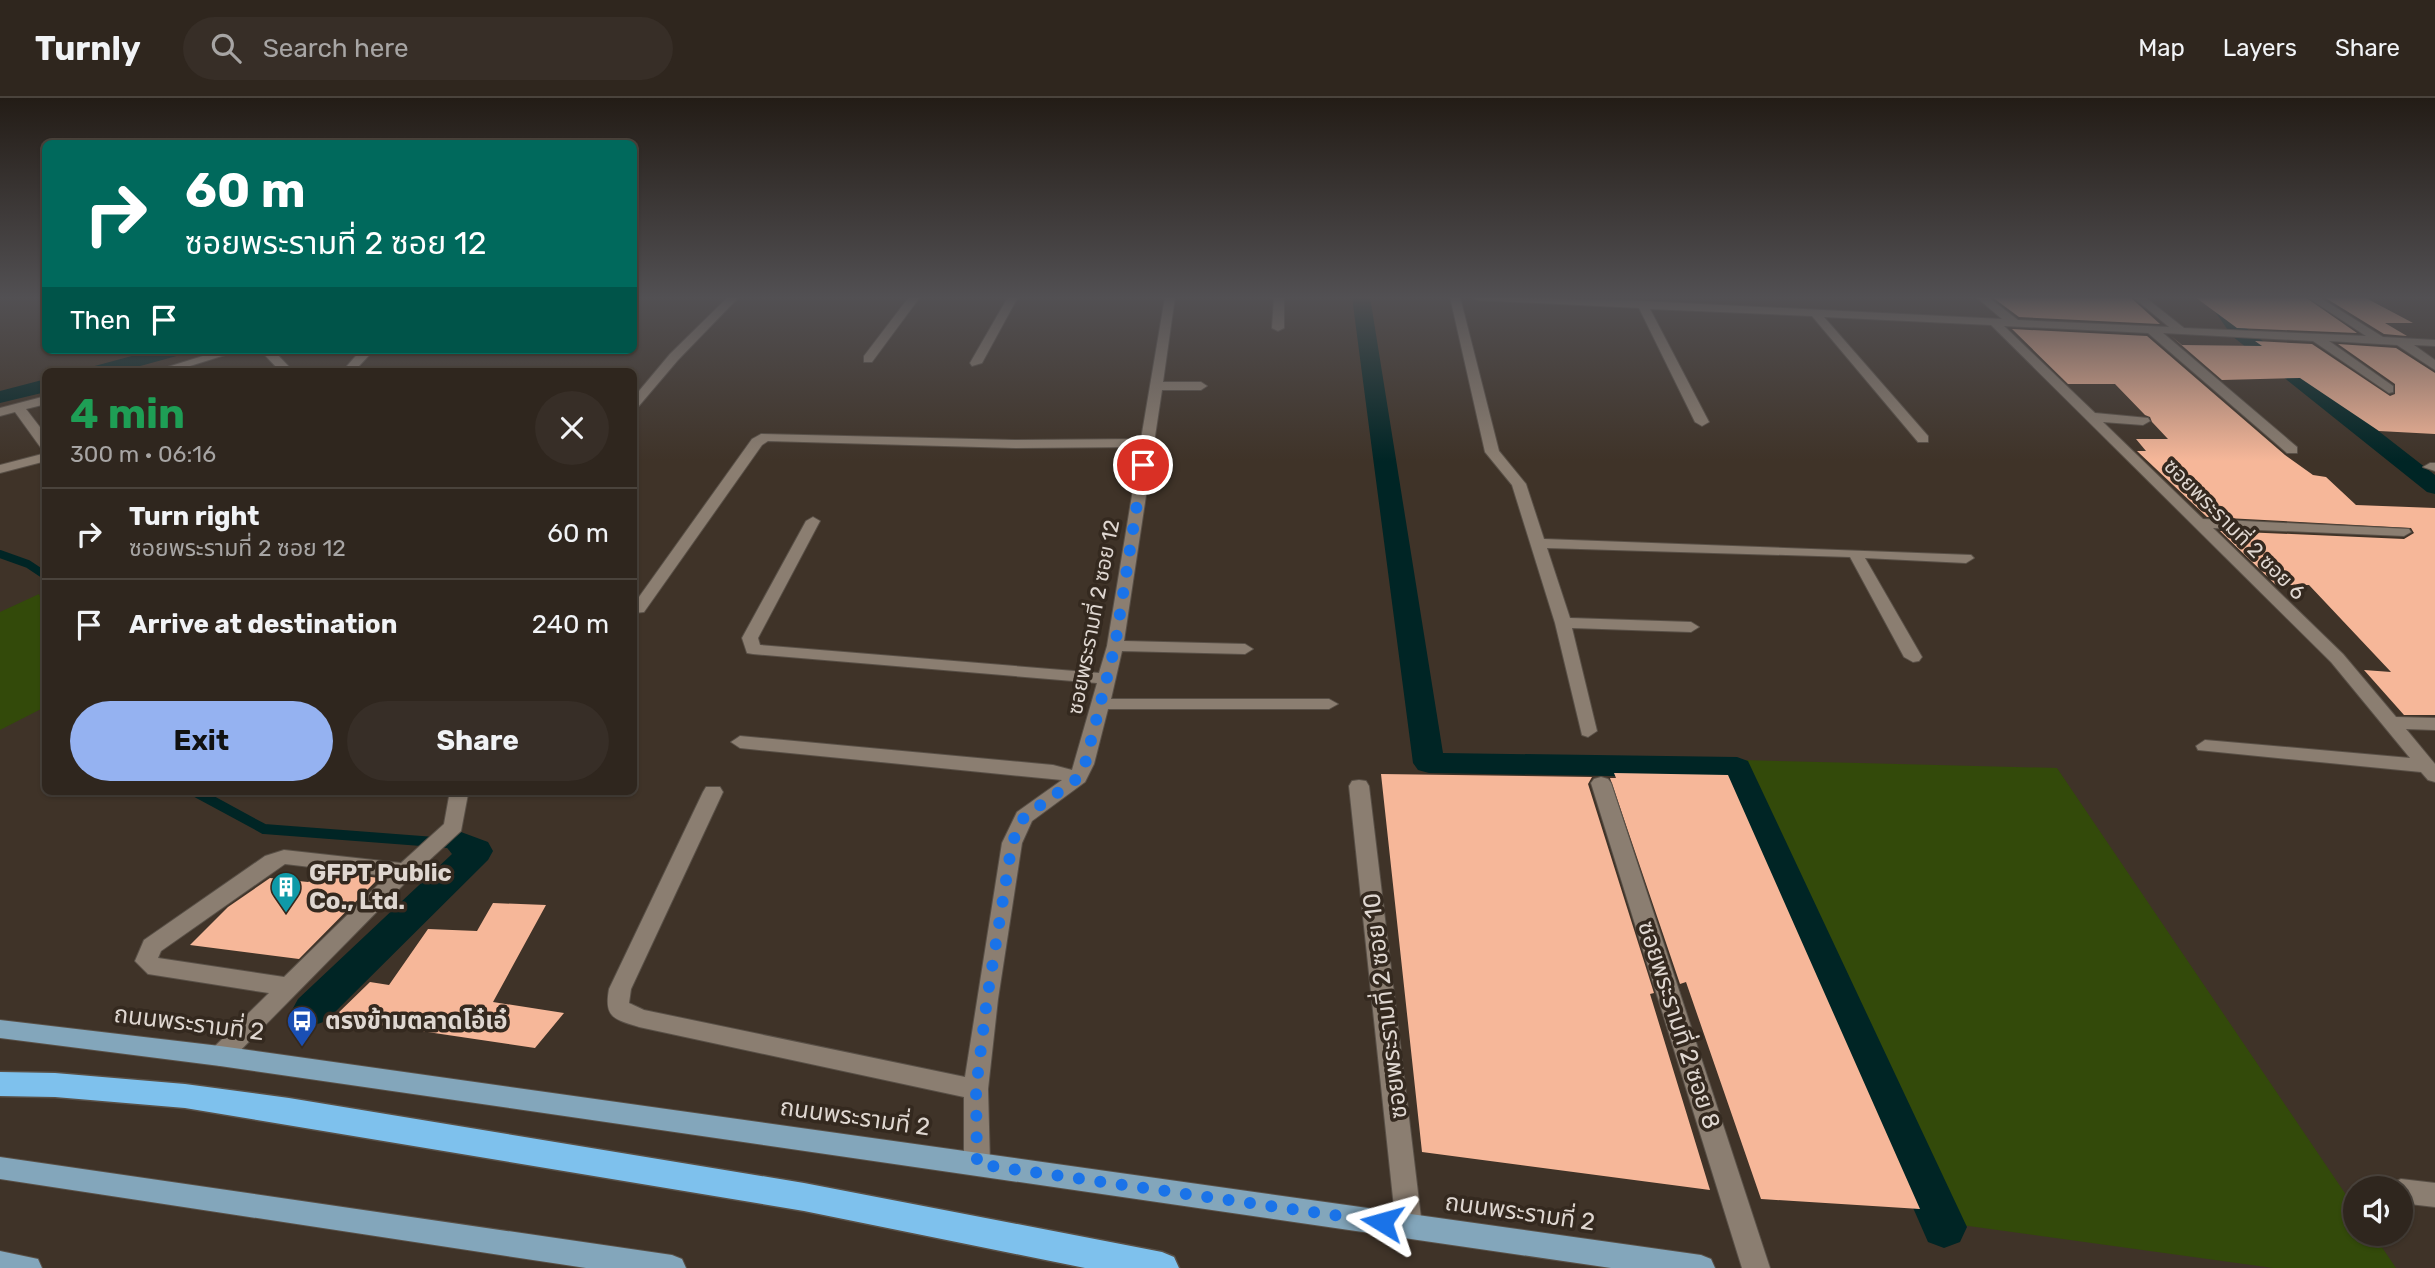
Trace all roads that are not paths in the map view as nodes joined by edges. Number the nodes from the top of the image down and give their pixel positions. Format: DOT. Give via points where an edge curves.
graph roads {
  1 [pos="679,352"];
  2 [pos="874,352"];
  3 [pos="982,352"];
  4 [pos="1161,352"];
  5 [pos="1468,352"];
  6 [pos="1666,352"];
  7 [pos="1845,352"];
  8 [pos="2024,352"];
  9 [pos="2177,352"];
  10 [pos="2336,352"];
  11 [pos="2414,352"];
  12 [pos="220,354"];
  13 [pos="270,354"];
  14 [pos="363,354"];
  15 [pos="868,359"];
  16 [pos="976,363"];
  17 [pos="2435,366"];
  18 [pos="171,368"];
  19 [pos="284,368"];
  20 [pos="354,368"];
  21 [pos="1156,386"];
  22 [pos="1201,386"];
  23 [pos="2389,389"];
  24 [pos="637,400"];
  25 [pos="42,401"];
  26 [pos="18,408"];
  27 [pos="0,412"];
  28 [pos="2091,417"];
  29 [pos="2143,421"];
  30 [pos="1702,422"];
  31 [pos="1923,439"];
  32 [pos="42,440"];
  33 [pos="1147,443"];
  34 [pos="2292,450"];
  35 [pos="42,458"];
  36 [pos="0,469"];
  37 [pos="813,521"];
  38 [pos="2199,523"];
  39 [pos="2404,532"];
  40 [pos="1538,543"];
  41 [pos="1855,553"];
  42 [pos="1966,558"];
  43 [pos="638,609"];
  44 [pos="1563,623"];
  45 [pos="1691,627"];
  46 [pos="1115,646"];
  47 [pos="1245,649"];
  48 [pos="1913,657"];
  49 [pos="1108,679"];
  50 [pos="1101,704"];
  51 [pos="1329,704"];
  52 [pos="2390,723"];
  53 [pos="2435,724"];
  54 [pos="1588,731"];
  55 [pos="740,742"];
  56 [pos="2205,746"];
  57 [pos="2431,771"];
  58 [pos="1078,778"];
  59 [pos="1601,783"];
  60 [pos="1359,786"];
  61 [pos="713,792"];
  62 [pos="458,795"];
  63 [pos="412,864"];
  64 [pos="289,987"];
  65 [pos="0,1029"];
  66 [pos="220,1056"];
  67 [pos="0,1084"];
  68 [pos="976,1089"];
  69 [pos="977,1164"];
  70 [pos="0,1168"];
  71 [pos="2413,1192"];
  72 [pos="2435,1195"];
  73 [pos="1409,1226"];
  74 [pos="0,1264"];
  75 [pos="28,1268"];
  76 [pos="672,1268"];
  77 [pos="1162,1268"];
  78 [pos="1701,1268"];
  79 [pos="1756,1268"];
  1 -- 24 [label="street"];
  2 -- 15 [label="street"];
  3 -- 16 [label="street"];
  4 -- 21 [label="street, ซอยพระรามที่ 2 ซอย 12"];
  5 -- 40 [label="street" via="1492,452 1519,484"];
  6 -- 30 [label="street"];
  7 -- 31 [label="street"];
  8 -- 28 [label="street, ซอยพระรามที่ 2 ซอย 6"];
  9 -- 34 [label="street"];
  10 -- 23 [label="street"];
  11 -- 17 [label="street"];
  12 -- 18 [label="street"];
  13 -- 19 [label="street"];
  14 -- 20 [label="street"];
  21 -- 22 [label="street"];
  21 -- 33 [label="street, ซอยพระรามที่ 2 ซอย 12"];
  25 -- 26 [label="street"];
  26 -- 27 [label="street"];
  26 -- 32 [label="street"];
  28 -- 29 [label="street"];
  28 -- 38 [label="street, ซอยพระรามที่ 2 ซอย 6"];
  33 -- 43 [label="street" via="766,437 757,442"];
  33 -- 46 [label="street, ซอยพระรามที่ 2 ซอย 12"];
  35 -- 36 [label="street"];
  37 -- 49 [label="street" via="750,638 753,649"];
  38 -- 39 [label="street"];
  38 -- 52 [label="street, ซอยพระรามที่ 2 ซอย 6" via="2337,658"];
  40 -- 41 [label="street"];
  40 -- 44 [label="street"];
  41 -- 42 [label="street"];
  41 -- 48 [label="street"];
  44 -- 45 [label="street"];
  44 -- 54 [label="street"];
  46 -- 47 [label="street"];
  46 -- 49 [label="street, ซอยพระรามที่ 2 ซอย 12"];
  49 -- 50 [label="street, ซอยพระรามที่ 2 ซอย 12"];
  50 -- 51 [label="street"];
  50 -- 58 [label="street, ซอยพระรามที่ 2 ซอย 12"];
  52 -- 53 [label="street"];
  52 -- 57 [label="street, ซอยพระรามที่ 2 ซอย 6"];
  55 -- 58 [label="street" via="1053,771"];
  56 -- 57 [label="street"];
  58 -- 68 [label="street" via="1024,817 1012,843"];
  59 -- 79 [label="street, ซอยพระรามที่ 2 ซอย 8"];
  60 -- 73 [label="street, ซอยพระรามที่ 2 ซอย 10"];
  61 -- 68 [label="street" via="620,989 617,1007 639,1018"];
  62 -- 63 [label="street" via="454,826"];
  63 -- 64 [label="street"];
  63 -- 64 [label="street" via="272,861 152,946 146,961 156,968"];
  64 -- 66 [label="street"];
  65 -- 66 [label="main road, ถนนพระรามที่ 2"];
  66 -- 69 [label="main road, ถนนพระรามที่ 2"];
  67 -- 77 [label="highway" via="198,1098 804,1197"];
  68 -- 69 [label="street"];
  69 -- 73 [label="main road, ถนนพระรามที่ 2"];
  70 -- 76 [label="main road"];
  71 -- 72 [label="street"];
  73 -- 78 [label="main road, ถนนพระรามที่ 2"];
  74 -- 75 [label="main road"];
}
